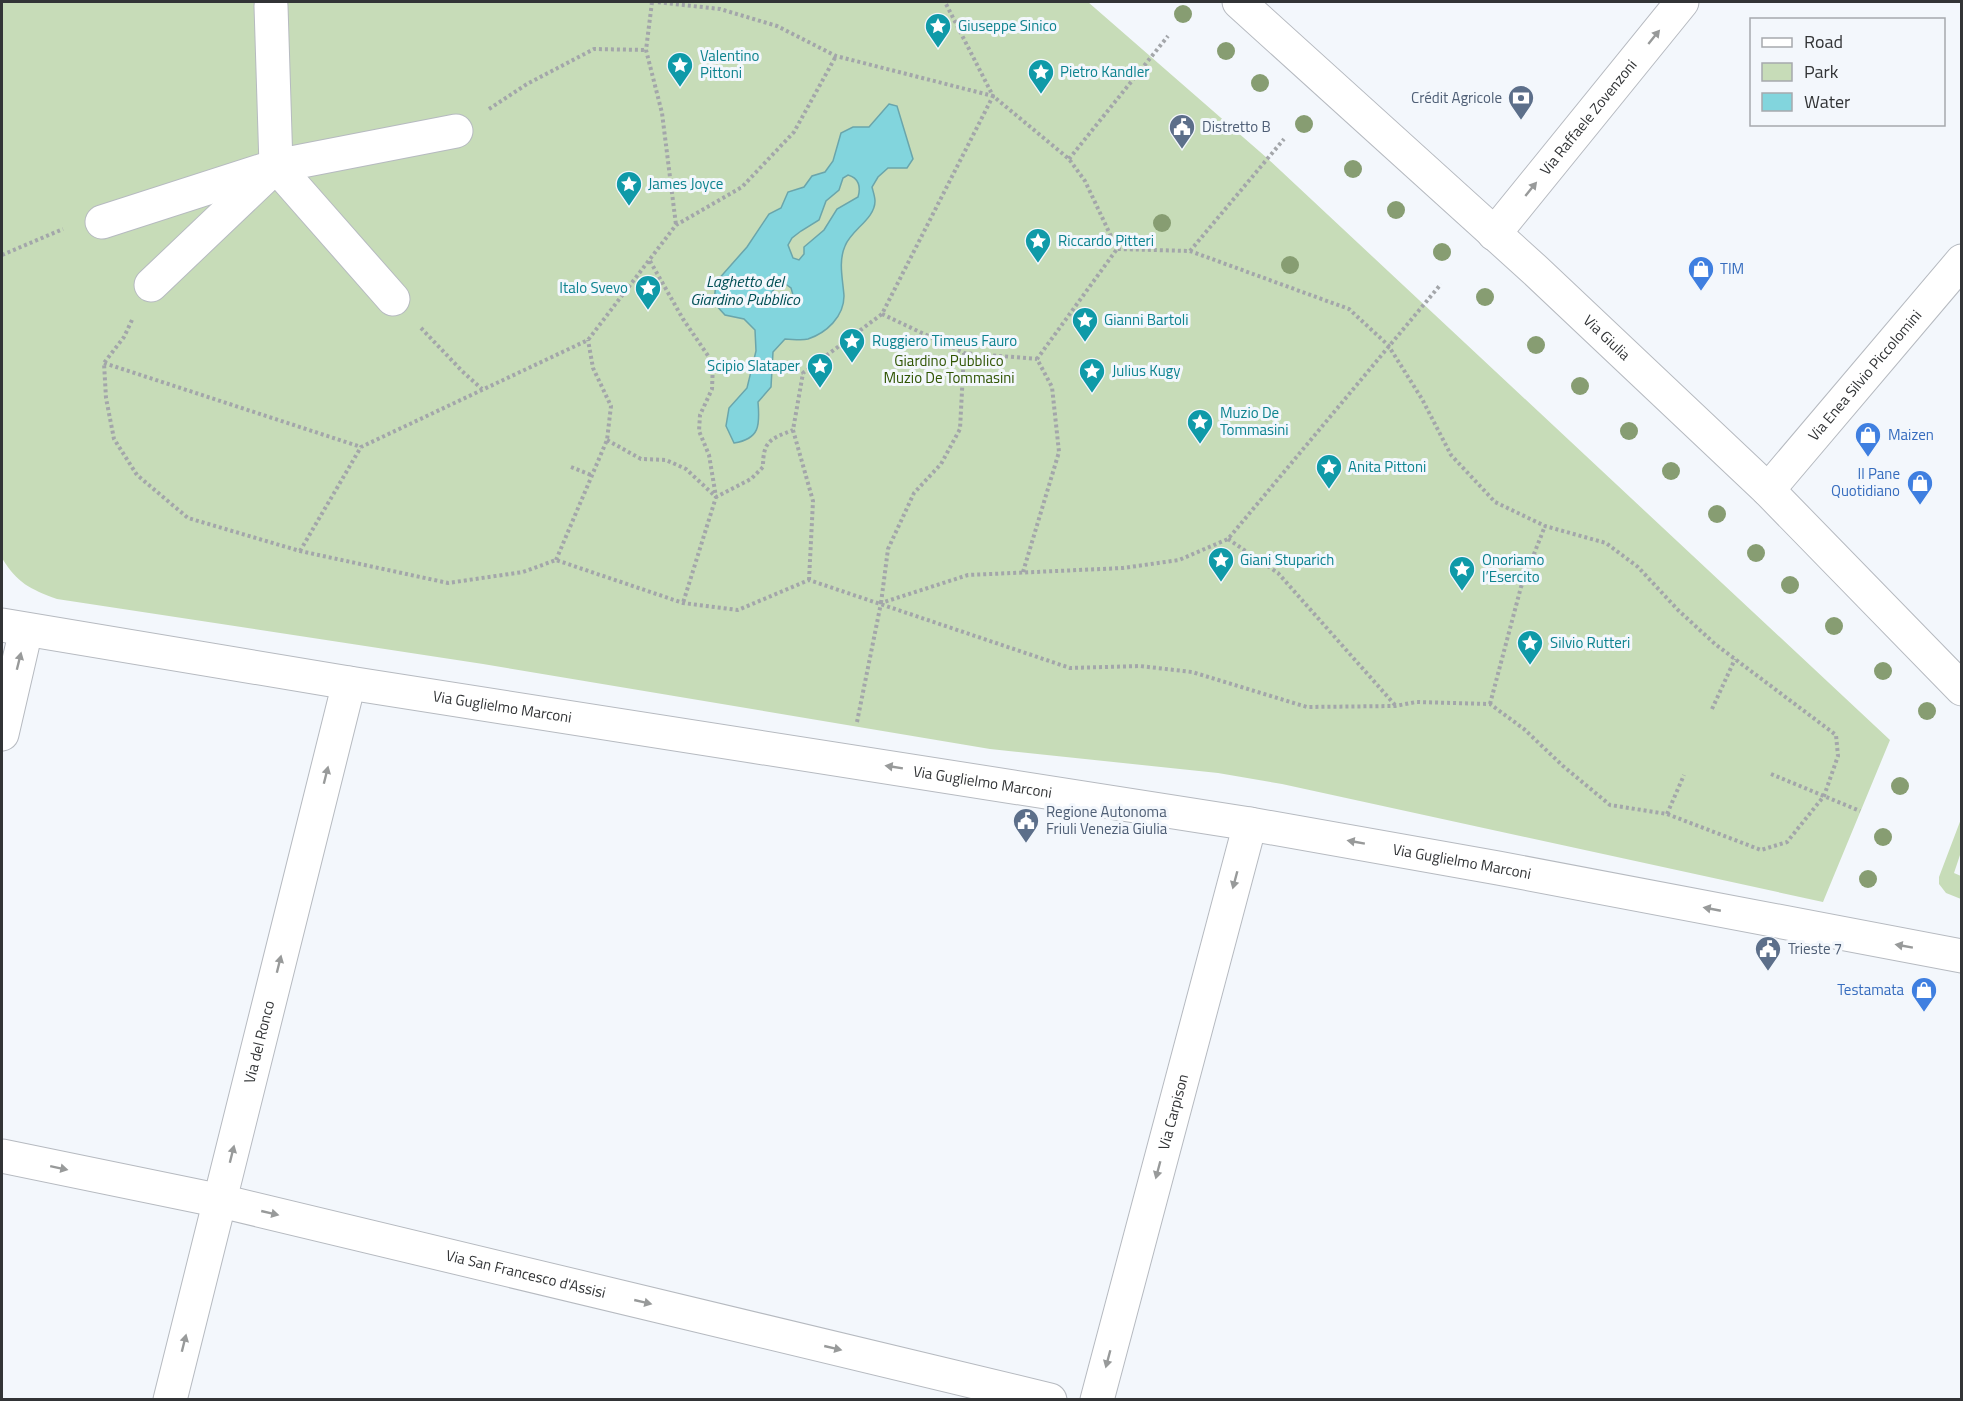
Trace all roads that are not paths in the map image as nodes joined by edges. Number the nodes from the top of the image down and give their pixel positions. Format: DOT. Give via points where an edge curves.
graph roads {
  1 [pos="1239,2"];
  2 [pos="1682,2"];
  3 [pos="271,6"];
  4 [pos="456,131"];
  5 [pos="276,166"];
  6 [pos="102,222"];
  7 [pos="1494,234"];
  8 [pos="1962,261"];
  9 [pos="151,285"];
  10 [pos="393,299"];
  11 [pos="1768,490"];
  12 [pos="14,628"];
  13 [pos="349,683"];
  14 [pos="1962,689"];
  15 [pos="2,734"];
  16 [pos="1250,824"];
  17 [pos="1962,956"];
  18 [pos="2,1156"];
  19 [pos="221,1201"];
  20 [pos="170,1400"];
  21 [pos="1050,1400"];
  22 [pos="1097,1400"];
  1 -- 7 [label="street, Via Giulia"];
  7 -- 2 [label="street, Via Raffaele Zovenzoni, one-way"];
  3 -- 5 [label="street"];
  4 -- 5 [label="street"];
  5 -- 6 [label="street"];
  5 -- 9 [label="street"];
  5 -- 10 [label="street"];
  7 -- 11 [label="street, Via Giulia"];
  8 -- 11 [label="street, Via Enea Silvio Piccolomini"];
  11 -- 14 [label="street, Via Giulia"];
  12 -- 13 [label="street, Via Guglielmo Marconi"];
  15 -- 12 [label="street, one-way"];
  16 -- 13 [label="street, Via Guglielmo Marconi, one-way"];
  19 -- 13 [label="street, Via del Ronco, one-way"];
  17 -- 16 [label="street, Via Guglielmo Marconi, one-way"];
  16 -- 22 [label="street, Via Carpison, one-way"];
  18 -- 19 [label="street, Via San Francesco d'Assisi, one-way"];
  20 -- 19 [label="street, Via del Ronco, one-way"];
  19 -- 21 [label="street, Via San Francesco d'Assisi, one-way"];
}
